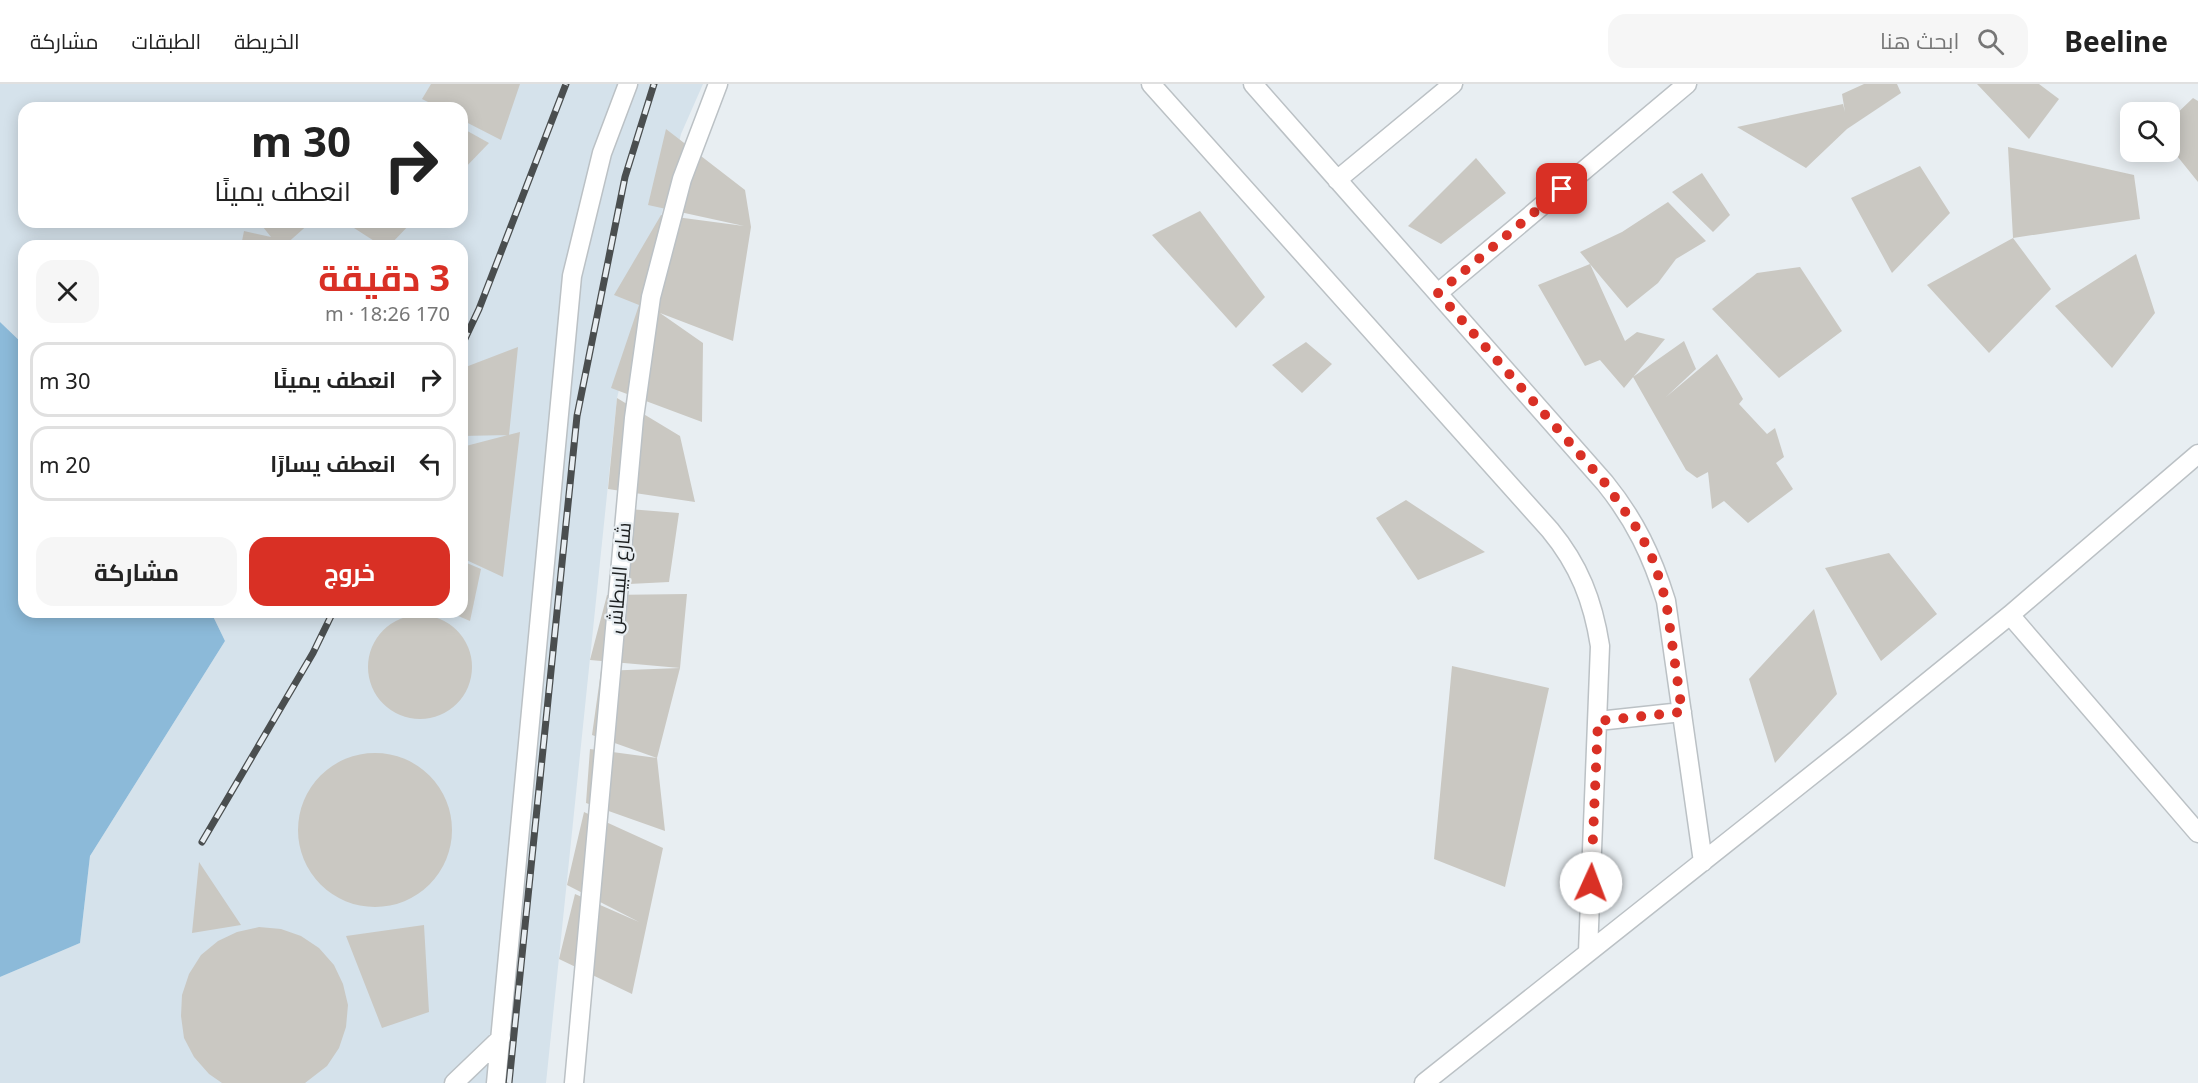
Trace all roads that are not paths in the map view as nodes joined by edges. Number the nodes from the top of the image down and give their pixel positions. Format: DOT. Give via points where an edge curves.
graph roads {
  1 [pos="628,84"];
  2 [pos="718,84"];
  3 [pos="1150,84"];
  4 [pos="1252,84"];
  5 [pos="1453,84"];
  6 [pos="1687,84"];
  7 [pos="1337,180"];
  8 [pos="1438,293"];
  9 [pos="2198,454"];
  10 [pos="2010,615"];
  11 [pos="1682,712"];
  12 [pos="1598,721"];
  13 [pos="2198,833"];
  14 [pos="1703,862"];
  15 [pos="1588,952"];
  16 [pos="501,1038"];
  17 [pos="454,1083"];
  18 [pos="496,1083"];
  19 [pos="574,1083"];
  20 [pos="1424,1083"];
  1 -- 16 [label="lane" via="602,153 572,276"];
  2 -- 19 [label="lane, شارع البيطاش" via="676,200 651,297 637,396"];
  3 -- 12 [label="lane" via="1565,548 1596,617 1600,646"];
  4 -- 7 [label="lane"];
  5 -- 7 [label="lane"];
  6 -- 8 [label="lane"];
  7 -- 8 [label="lane"];
  8 -- 11 [label="lane" via="1605,483 1640,533 1666,601"];
  9 -- 10 [label="lane"];
  10 -- 13 [label="lane"];
  10 -- 14 [label="lane"];
  11 -- 12 [label="lane"];
  11 -- 14 [label="lane"];
  12 -- 15 [label="lane"];
  14 -- 15 [label="lane"];
  15 -- 20 [label="lane"];
  16 -- 17 [label="lane"];
  16 -- 18 [label="lane"];
}
